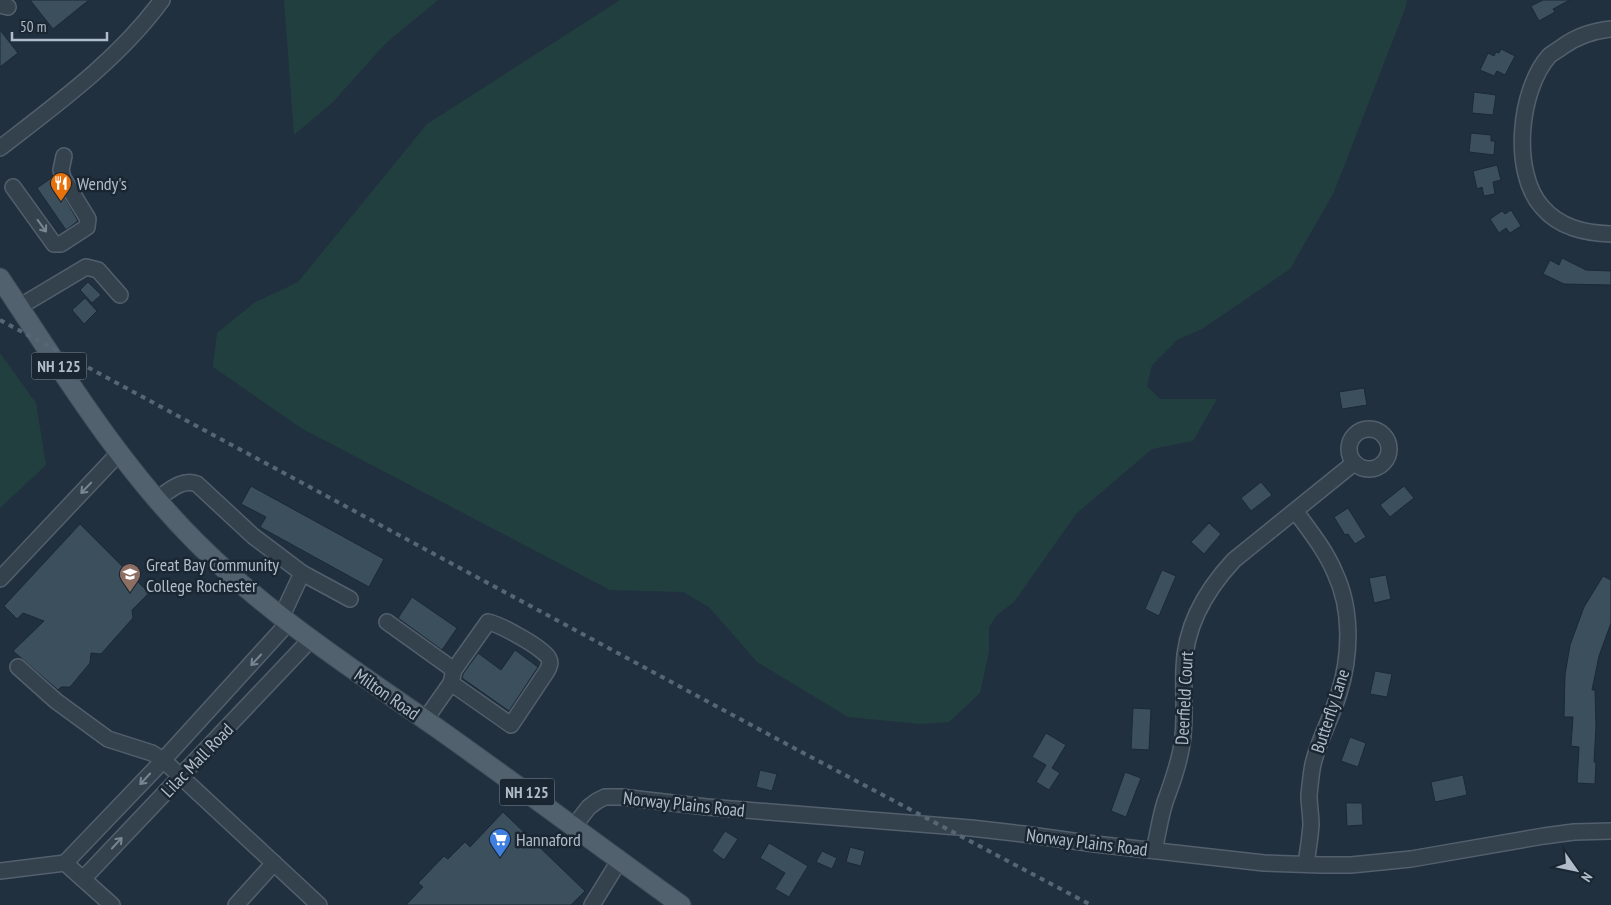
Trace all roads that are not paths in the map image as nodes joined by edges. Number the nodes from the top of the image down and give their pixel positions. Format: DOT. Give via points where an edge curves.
graph roads {
  1 [pos="162,0"];
  2 [pos="1611,29"];
  3 [pos="0,148"];
  4 [pos="64,156"];
  5 [pos="13,186"];
  6 [pos="1611,234"];
  7 [pos="0,278"];
  8 [pos="120,295"];
  9 [pos="19,307"];
  10 [pos="120,452"];
  11 [pos="1354,463"];
  12 [pos="157,499"];
  13 [pos="1296,512"];
  14 [pos="302,574"];
  15 [pos="0,579"];
  16 [pos="350,599"];
  17 [pos="285,621"];
  18 [pos="387,622"];
  19 [pos="310,640"];
  20 [pos="18,667"];
  21 [pos="453,677"];
  22 [pos="425,720"];
  23 [pos="162,760"];
  24 [pos="180,776"];
  25 [pos="574,826"];
  26 [pos="1611,831"];
  27 [pos="1154,850"];
  28 [pos="619,861"];
  29 [pos="65,863"];
  30 [pos="274,863"];
  31 [pos="1306,863"];
  32 [pos="0,871"];
  33 [pos="83,879"];
  34 [pos="112,905"];
  35 [pos="236,905"];
  36 [pos="318,905"];
  37 [pos="592,905"];
  38 [pos="681,905"];
  1 -- 3 [label="street" via="104,62"];
  2 -- 6 [label="street" via="1592,31 1575,38 1550,55 1535,78 1527,103 1522,148 1526,178 1542,208 1566,226 1588,233"];
  5 -- 4 [label="street, one-way" via="54,244 62,244 87,226 88,218 63,178"];
  7 -- 9 [label="main road, NH 125"];
  8 -- 9 [label="street" via="98,270 86,267"];
  9 -- 10 [label="main road, NH 125"];
  10 -- 12 [label="main road, Milton Road / NH 125"];
  10 -- 15 [label="street, one-way"];
  11 -- 13 [label="street, Deerfield Court"];
  12 -- 14 [label="street" via="182,483 197,484 253,536"];
  12 -- 17 [label="main road, Milton Road / NH 125" via="228,574"];
  13 -- 27 [label="street, Deerfield Court" via="1229,566 1193,620 1184,666 1182,744"];
  13 -- 31 [label="street, Butterfly Lane" via="1336,574 1344,603 1347,634 1343,679 1313,764"];
  14 -- 16 [label="street"];
  14 -- 17 [label="street, Lilac Mall Road"];
  17 -- 19 [label="main road, Milton Road / NH 125"];
  17 -- 23 [label="street, Lilac Mall Road, one-way"];
  18 -- 21 [label="street"];
  19 -- 22 [label="main road, Milton Road / NH 125"];
  19 -- 24 [label="street, Lilac Mall Road"];
  20 -- 23 [label="street" via="56,701 108,739 152,753"];
  21 -- 21 [label="street" via="488,622 546,654 550,664 511,725"];
  21 -- 22 [label="street"];
  22 -- 25 [label="main road, Milton Road / NH 125"];
  23 -- 24 [label="street"];
  23 -- 29 [label="street, Lilac Mall Road, one-way"];
  24 -- 30 [label="street"];
  33 -- 24 [label="street, Lilac Mall Road, one-way"];
  25 -- 27 [label="street, Norway Plains Road" via="597,801 621,797 980,829"];
  25 -- 28 [label="main road, Milton Road / NH 125"];
  26 -- 31 [label="street, Norway Plains Road" via="1544,836 1381,863"];
  27 -- 31 [label="street, Norway Plains Road" via="1264,863"];
  28 -- 37 [label="street"];
  28 -- 38 [label="main road, Milton Road / NH 125"];
  29 -- 32 [label="street"];
  29 -- 33 [label="street"];
  30 -- 35 [label="street"];
  30 -- 36 [label="street"];
  33 -- 34 [label="street"];
}
